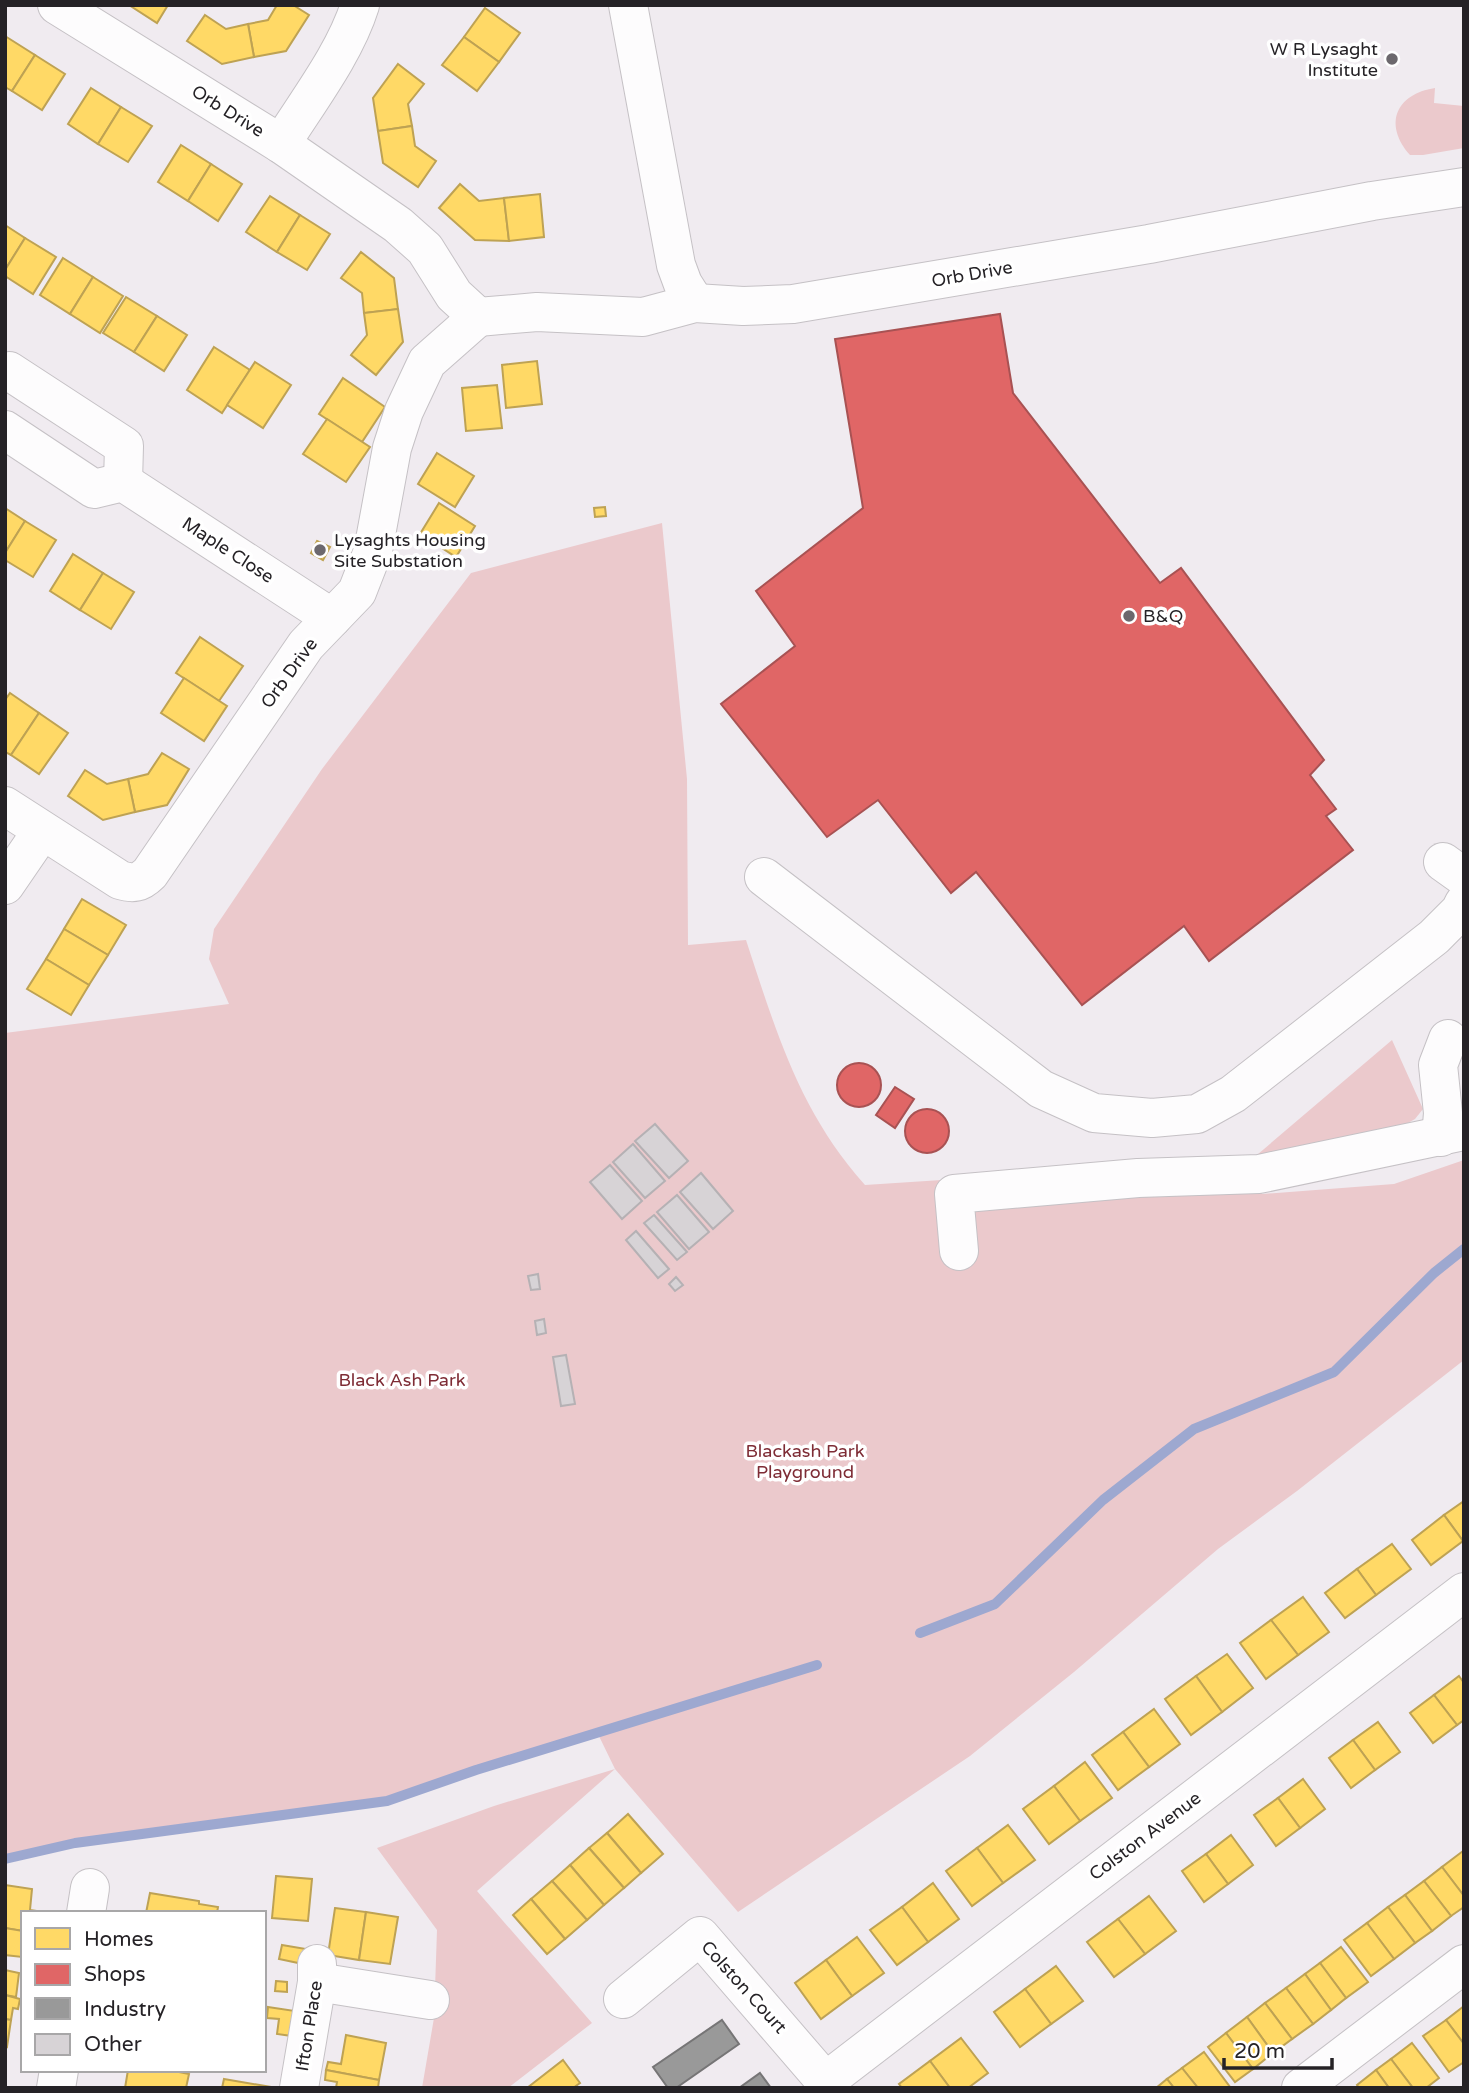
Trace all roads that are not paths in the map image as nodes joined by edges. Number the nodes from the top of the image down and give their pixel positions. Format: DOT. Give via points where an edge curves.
graph roads {
  1 [pos="57,5"];
  2 [pos="360,5"];
  3 [pos="628,5"];
  4 [pos="282,144"];
  5 [pos="1464,187"];
  6 [pos="695,303"];
  7 [pos="478,317"];
  8 [pos="9,372"];
  9 [pos="5,430"];
  10 [pos="123,482"];
  11 [pos="332,618"];
  12 [pos="5,806"];
  13 [pos="42,831"];
  14 [pos="764,877"];
  15 [pos="5,886"];
  16 [pos="1464,903"];
  17 [pos="1448,1039"];
  18 [pos="1452,1134"];
  19 [pos="959,1251"];
  20 [pos="1464,1592"];
  21 [pos="1464,1964"];
  22 [pos="623,1999"];
  23 [pos="430,2000"];
  24 [pos="828,2084"];
  25 [pos="299,2088"];
  26 [pos="1301,2088"];
  1 -- 4 [label="street, Orb Drive"];
  2 -- 4 [label="street" via="355,22"];
  3 -- 6 [label="street" via="676,265"];
  4 -- 7 [label="street, Orb Drive" via="398,225 425,249 454,295"];
  5 -- 6 [label="street, Orb Drive" via="793,304"];
  6 -- 7 [label="street, Orb Drive" via="643,317 537,312"];
  7 -- 11 [label="street, Orb Drive" via="427,362 393,448 373,551 357,592"];
  8 -- 10 [label="street" via="124,446"];
  9 -- 10 [label="street" via="94,489"];
  10 -- 11 [label="street, Maple Close"];
  11 -- 13 [label="street, Orb Drive" via="306,645 143,881 120,880"];
  12 -- 13 [label="street, Orb Drive"];
  13 -- 15 [label="street"];
  14 -- 16 [label="street" via="1041,1089 1094,1113 1152,1118 1198,1114 1233,1094 1424,945"];
  17 -- 18 [label="street" via="1438,1065 1443,1113"];
  18 -- 19 [label="street" via="1259,1174 1138,1178 954,1194"];
  20 -- 24 [label="street, Colston Avenue"];
  21 -- 26 [label="street"];
  22 -- 24 [label="street, Colston Court" via="700,1936"];
  23 -- 25 [label="street, Ifton Place" via="317,1973"];
}
